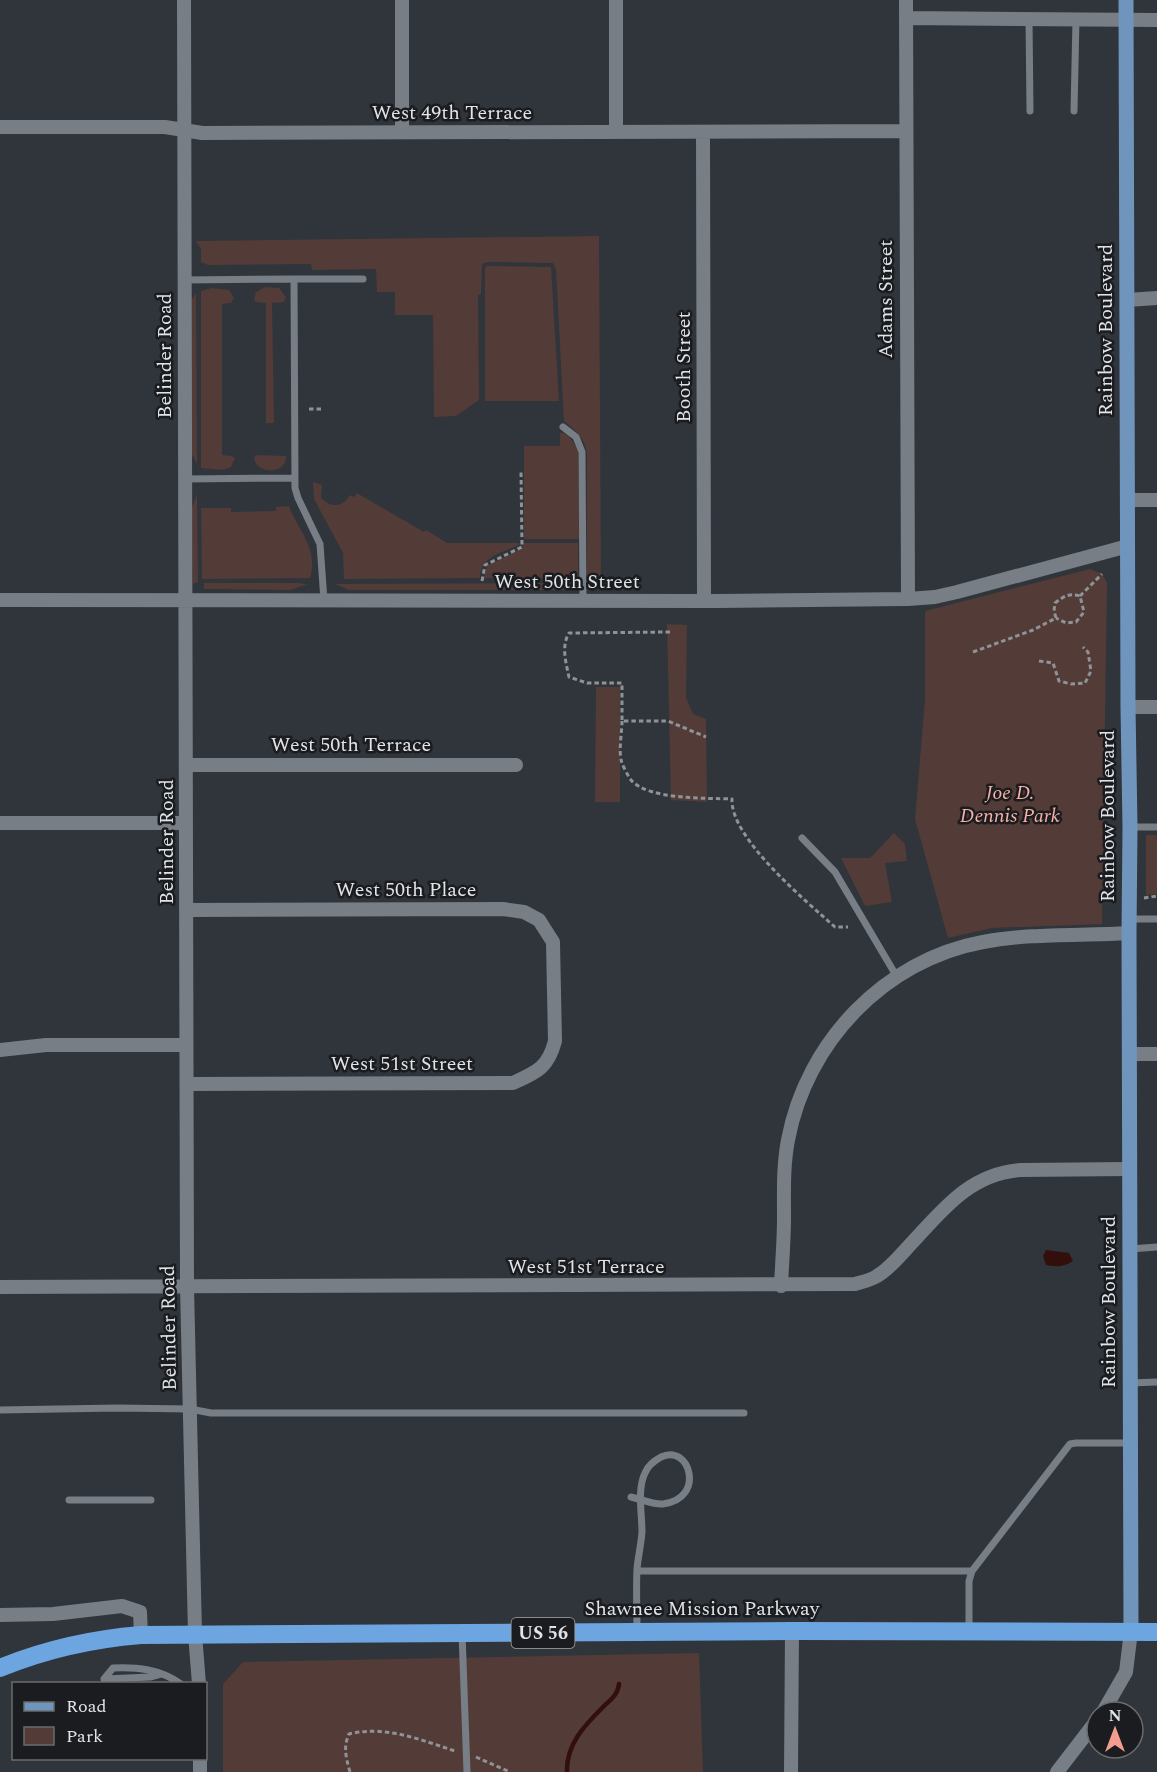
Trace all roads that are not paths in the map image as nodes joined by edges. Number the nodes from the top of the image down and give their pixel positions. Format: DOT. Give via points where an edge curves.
graph roads {
  1 [pos="184,0"];
  2 [pos="402,0"];
  3 [pos="616,0"];
  4 [pos="906,0"];
  5 [pos="1126,0"];
  6 [pos="906,18"];
  7 [pos="1029,19"];
  8 [pos="1076,19"];
  9 [pos="1126,19"];
  10 [pos="1157,20"];
  11 [pos="1030,111"];
  12 [pos="1074,111"];
  13 [pos="0,127"];
  14 [pos="184,130"];
  15 [pos="905,131"];
  16 [pos="402,132"];
  17 [pos="616,132"];
  18 [pos="703,132"];
  19 [pos="294,279"];
  20 [pos="363,279"];
  21 [pos="184,280"];
  22 [pos="1157,298"];
  23 [pos="1127,300"];
  24 [pos="563,427"];
  25 [pos="295,478"];
  26 [pos="185,479"];
  27 [pos="1128,500"];
  28 [pos="1157,500"];
  29 [pos="1128,546"];
  30 [pos="908,599"];
  31 [pos="0,600"];
  32 [pos="186,600"];
  33 [pos="324,601"];
  34 [pos="583,601"];
  35 [pos="704,601"];
  36 [pos="1128,707"];
  37 [pos="1157,707"];
  38 [pos="186,765"];
  39 [pos="516,765"];
  40 [pos="0,823"];
  41 [pos="186,823"];
  42 [pos="1130,827"];
  43 [pos="1157,827"];
  44 [pos="802,838"];
  45 [pos="187,910"];
  46 [pos="1157,919"];
  47 [pos="1129,926"];
  48 [pos="897,977"];
  49 [pos="555,1000"];
  50 [pos="186,1045"];
  51 [pos="0,1050"];
  52 [pos="1129,1054"];
  53 [pos="1157,1054"];
  54 [pos="187,1084"];
  55 [pos="1129,1169"];
  56 [pos="1157,1247"];
  57 [pos="1130,1249"];
  58 [pos="781,1286"];
  59 [pos="0,1287"];
  60 [pos="187,1287"];
  61 [pos="1130,1383"];
  62 [pos="1157,1383"];
  63 [pos="190,1409"];
  64 [pos="0,1410"];
  65 [pos="744,1413"];
  66 [pos="1130,1443"];
  67 [pos="631,1497"];
  68 [pos="69,1500"];
  69 [pos="151,1500"];
  70 [pos="637,1571"];
  71 [pos="972,1571"];
  72 [pos="0,1615"];
  73 [pos="792,1631"];
  74 [pos="969,1631"];
  75 [pos="1131,1631"];
  76 [pos="637,1632"];
  77 [pos="1157,1632"];
  78 [pos="195,1634"];
  79 [pos="462,1634"];
  80 [pos="141,1635"];
  81 [pos="0,1668"];
  82 [pos="104,1681"];
  83 [pos="179,1682"];
  84 [pos="199,1682"];
  85 [pos="1110,1700"];
  86 [pos="1085,1736"];
  87 [pos="467,1772"];
  88 [pos="791,1772"];
  89 [pos="1057,1772"];
  1 -- 14 [label="street, Belinder Road"];
  2 -- 16 [label="street"];
  3 -- 17 [label="street"];
  4 -- 6 [label="street, Adams Street"];
  5 -- 9 [label="main road, Rainbow Boulevard"];
  6 -- 7 [label="street"];
  6 -- 15 [label="street, Adams Street"];
  7 -- 8 [label="street"];
  7 -- 11 [label="lane"];
  8 -- 9 [label="street"];
  8 -- 12 [label="lane"];
  9 -- 10 [label="street"];
  9 -- 23 [label="main road, Rainbow Boulevard"];
  13 -- 14 [label="street, West 49th Terrace"];
  14 -- 16 [label="street, West 49th Terrace"];
  14 -- 21 [label="street, Belinder Road"];
  15 -- 18 [label="street, West 49th Terrace"];
  15 -- 30 [label="street, Adams Street"];
  16 -- 17 [label="street, West 49th Terrace"];
  17 -- 18 [label="street, West 49th Terrace"];
  18 -- 35 [label="street, Booth Street"];
  19 -- 20 [label="lane"];
  19 -- 21 [label="lane"];
  19 -- 25 [label="lane"];
  21 -- 26 [label="street, Belinder Road"];
  22 -- 23 [label="street"];
  23 -- 27 [label="main road, Rainbow Boulevard"];
  24 -- 34 [label="lane" via="576,437 582,452"];
  25 -- 26 [label="lane"];
  25 -- 33 [label="lane" via="298,498 321,544"];
  26 -- 32 [label="street, Belinder Road"];
  27 -- 28 [label="street"];
  27 -- 29 [label="main road, Rainbow Boulevard"];
  29 -- 30 [label="street, West 50th Street" via="957,592"];
  29 -- 36 [label="main road, Rainbow Boulevard"];
  30 -- 35 [label="street, West 50th Street"];
  31 -- 32 [label="street, West 50th Street"];
  32 -- 33 [label="street, West 50th Street"];
  32 -- 38 [label="street, Belinder Road"];
  33 -- 34 [label="street, West 50th Street"];
  34 -- 35 [label="street, West 50th Street"];
  36 -- 37 [label="street"];
  36 -- 42 [label="main road, Rainbow Boulevard"];
  38 -- 39 [label="street, West 50th Terrace"];
  38 -- 41 [label="street, Belinder Road"];
  40 -- 41 [label="street"];
  41 -- 45 [label="street, Belinder Road"];
  42 -- 43 [label="lane"];
  42 -- 47 [label="main road, Rainbow Boulevard"];
  44 -- 48 [label="lane" via="835,872"];
  45 -- 49 [label="street, West 50th Place" via="524,912 539,920 553,942"];
  45 -- 50 [label="street, Belinder Road"];
  46 -- 47 [label="lane"];
  47 -- 48 [label="street" via="981,942 942,954"];
  47 -- 52 [label="main road, Rainbow Boulevard"];
  48 -- 58 [label="street" via="868,998 836,1033 801,1095 785,1161"];
  49 -- 54 [label="street, West 51st Street" via="551,1056 538,1072 513,1083"];
  50 -- 51 [label="street" via="46,1045"];
  50 -- 54 [label="street, Belinder Road"];
  52 -- 53 [label="street"];
  52 -- 55 [label="main road, Rainbow Boulevard"];
  54 -- 60 [label="street, Belinder Road"];
  55 -- 57 [label="main road, Rainbow Boulevard"];
  55 -- 58 [label="street, West 51st Terrace" via="1020,1170 989,1176 948,1204 878,1276 855,1284"];
  56 -- 57 [label="lane"];
  57 -- 61 [label="main road, Rainbow Boulevard"];
  58 -- 60 [label="street, West 51st Terrace"];
  59 -- 60 [label="street, West 51st Terrace"];
  60 -- 63 [label="street, Belinder Road"];
  61 -- 62 [label="lane"];
  61 -- 66 [label="main road, Rainbow Boulevard"];
  63 -- 64 [label="lane"];
  63 -- 65 [label="lane" via="211,1413"];
  63 -- 78 [label="street, Belinder Road"];
  66 -- 71 [label="lane" via="1070,1444"];
  66 -- 75 [label="main road, Rainbow Boulevard"];
  67 -- 70 [label="lane" via="662,1504 678,1499 688,1486 689,1468 677,1457 666,1455 646,1470 642,1481 642,1536"];
  68 -- 69 [label="lane"];
  70 -- 71 [label="lane"];
  70 -- 76 [label="lane"];
  71 -- 74 [label="lane"];
  72 -- 80 [label="street" via="122,1606 140,1612"];
  73 -- 74 [label="highway, Shawnee Mission Parkway / US 56"];
  73 -- 76 [label="highway, Shawnee Mission Parkway / US 56"];
  73 -- 88 [label="street"];
  74 -- 75 [label="highway, Shawnee Mission Parkway / US 56"];
  75 -- 77 [label="highway, Shawnee Mission Parkway / US 56"];
  75 -- 85 [label="street" via="1126,1672"];
  76 -- 79 [label="highway, Shawnee Mission Parkway / US 56"];
  78 -- 79 [label="highway, Shawnee Mission Parkway / US 56"];
  78 -- 80 [label="highway, Shawnee Mission Parkway / US 56"];
  78 -- 84 [label="street, Belinder Road"];
  79 -- 87 [label="lane"];
  80 -- 81 [label="highway, Shawnee Mission Parkway / US 56" via="77,1643"];
  82 -- 83 [label="lane" via="112,1668 141,1667"];
  86 -- 89 [label="street"];
}
